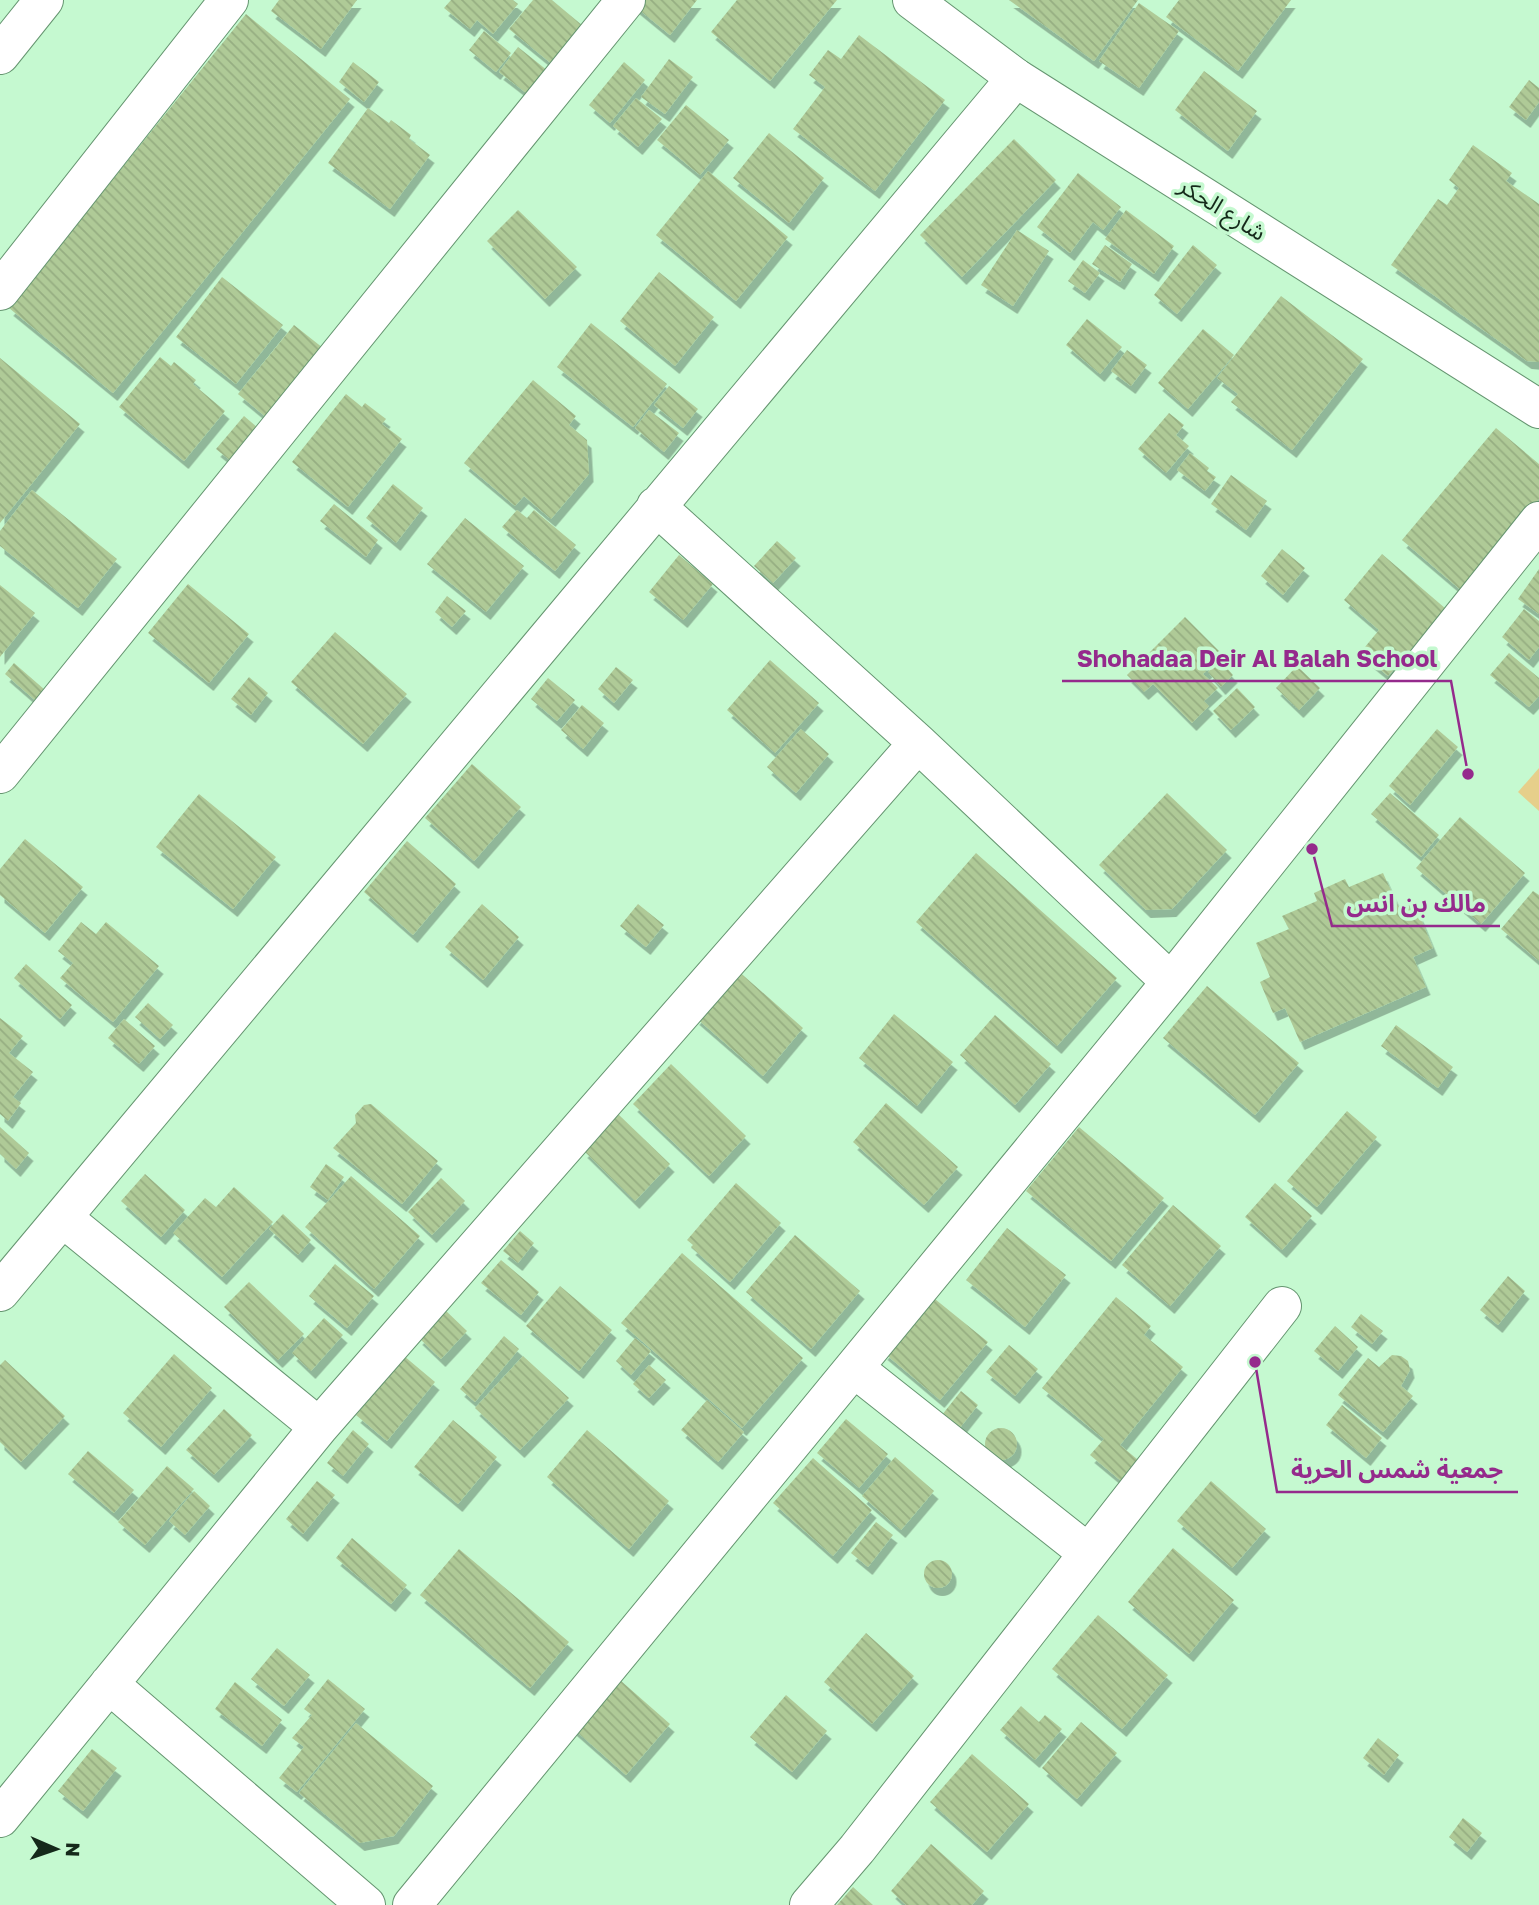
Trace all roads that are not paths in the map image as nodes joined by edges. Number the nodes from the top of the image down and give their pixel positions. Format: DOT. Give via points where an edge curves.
graph roads {
  1 [pos="44,0"];
  2 [pos="229,0"];
  3 [pos="625,0"];
  4 [pos="912,0"];
  5 [pos="0,55"];
  6 [pos="1016,78"];
  7 [pos="0,291"];
  8 [pos="1537,404"];
  9 [pos="656,506"];
  10 [pos="1539,521"];
  11 [pos="918,743"];
  12 [pos="0,774"];
  13 [pos="1171,982"];
  14 [pos="63,1218"];
  15 [pos="0,1292"];
  16 [pos="1282,1306"];
  17 [pos="855,1368"];
  18 [pos="319,1427"];
  19 [pos="1088,1553"];
  20 [pos="109,1684"];
  21 [pos="0,1818"];
  22 [pos="366,1905"];
  23 [pos="412,1905"];
  24 [pos="809,1905"];
  1 -- 5 [label="street"];
  2 -- 7 [label="street"];
  3 -- 12 [label="street"];
  4 -- 6 [label="street, شارع الحكر"];
  6 -- 8 [label="street, شارع الحكر"];
  6 -- 9 [label="street"];
  9 -- 11 [label="street"];
  9 -- 14 [label="street"];
  10 -- 13 [label="street"];
  11 -- 13 [label="street"];
  11 -- 18 [label="street"];
  13 -- 17 [label="street"];
  14 -- 15 [label="street"];
  14 -- 18 [label="street"];
  16 -- 19 [label="street"];
  17 -- 19 [label="street"];
  17 -- 23 [label="street"];
  18 -- 20 [label="street"];
  19 -- 24 [label="street"];
  20 -- 21 [label="street"];
  20 -- 22 [label="street"];
}
